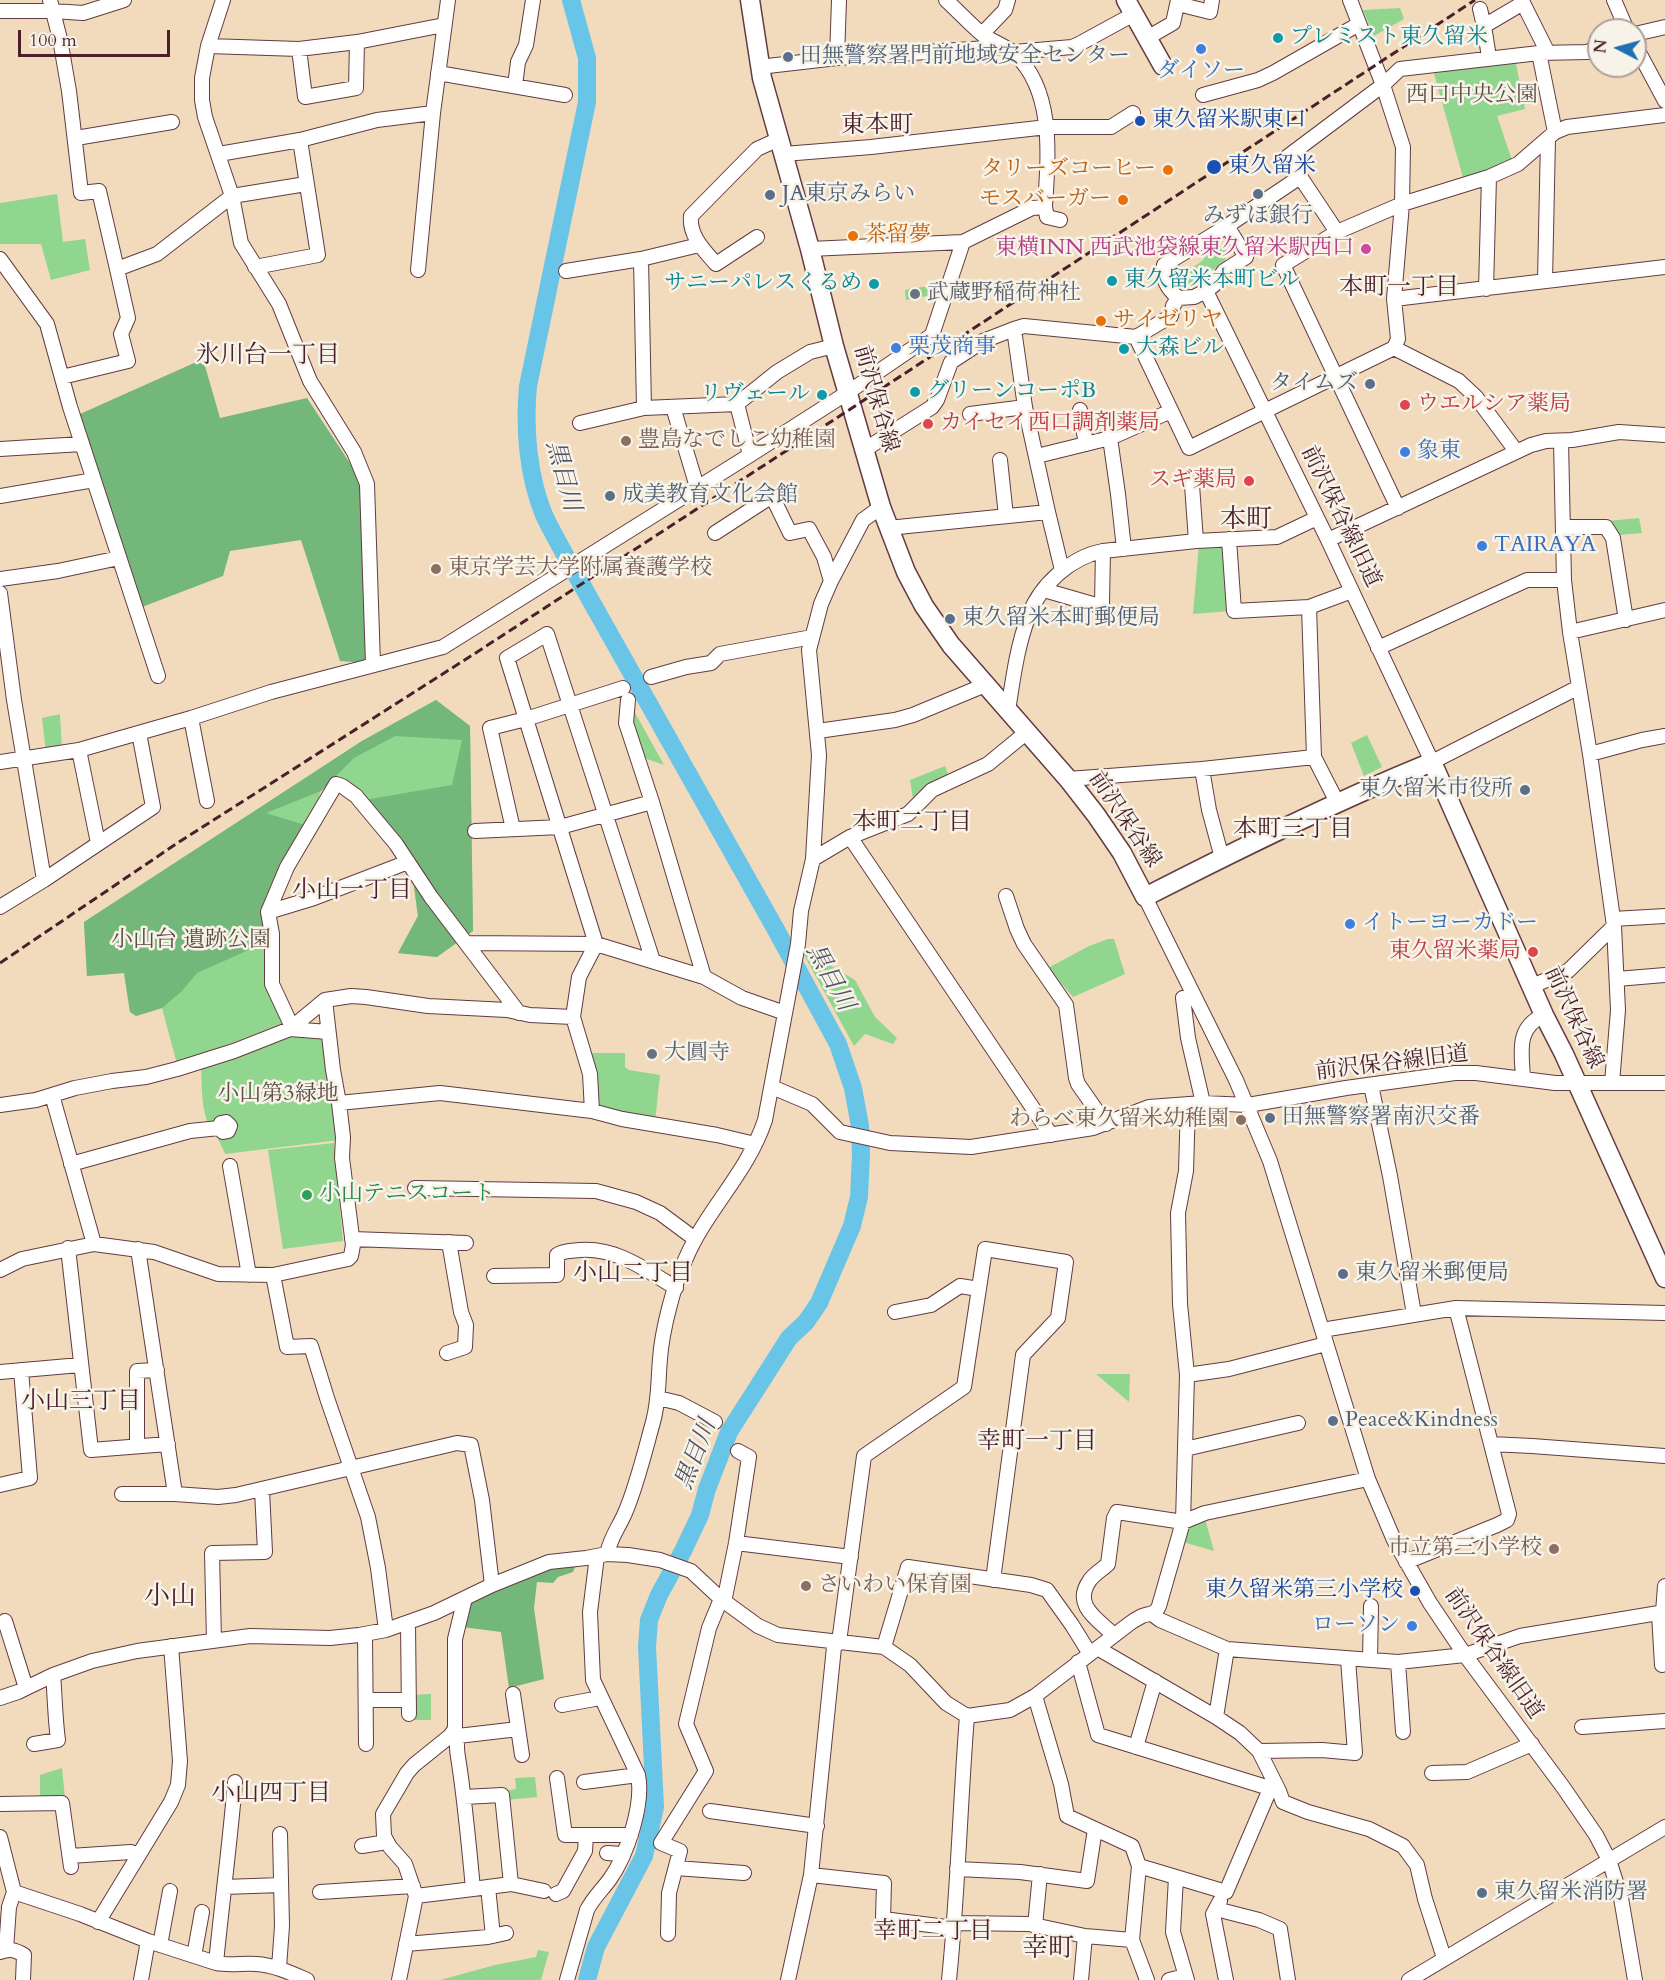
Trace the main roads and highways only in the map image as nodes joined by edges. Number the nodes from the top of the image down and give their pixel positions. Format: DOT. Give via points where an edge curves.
graph roads {
  1 [pos="750,0"];
  2 [pos="1130,7"];
  3 [pos="1163,66"];
  4 [pos="1665,1278"];
  1 -- 4 [label="main road, 前沢保谷線" via="759,67 847,393 888,528 924,606 957,652 1068,779 1122,853 1145,897 1432,762"];
  2 -- 3 [label="main road"];
}
